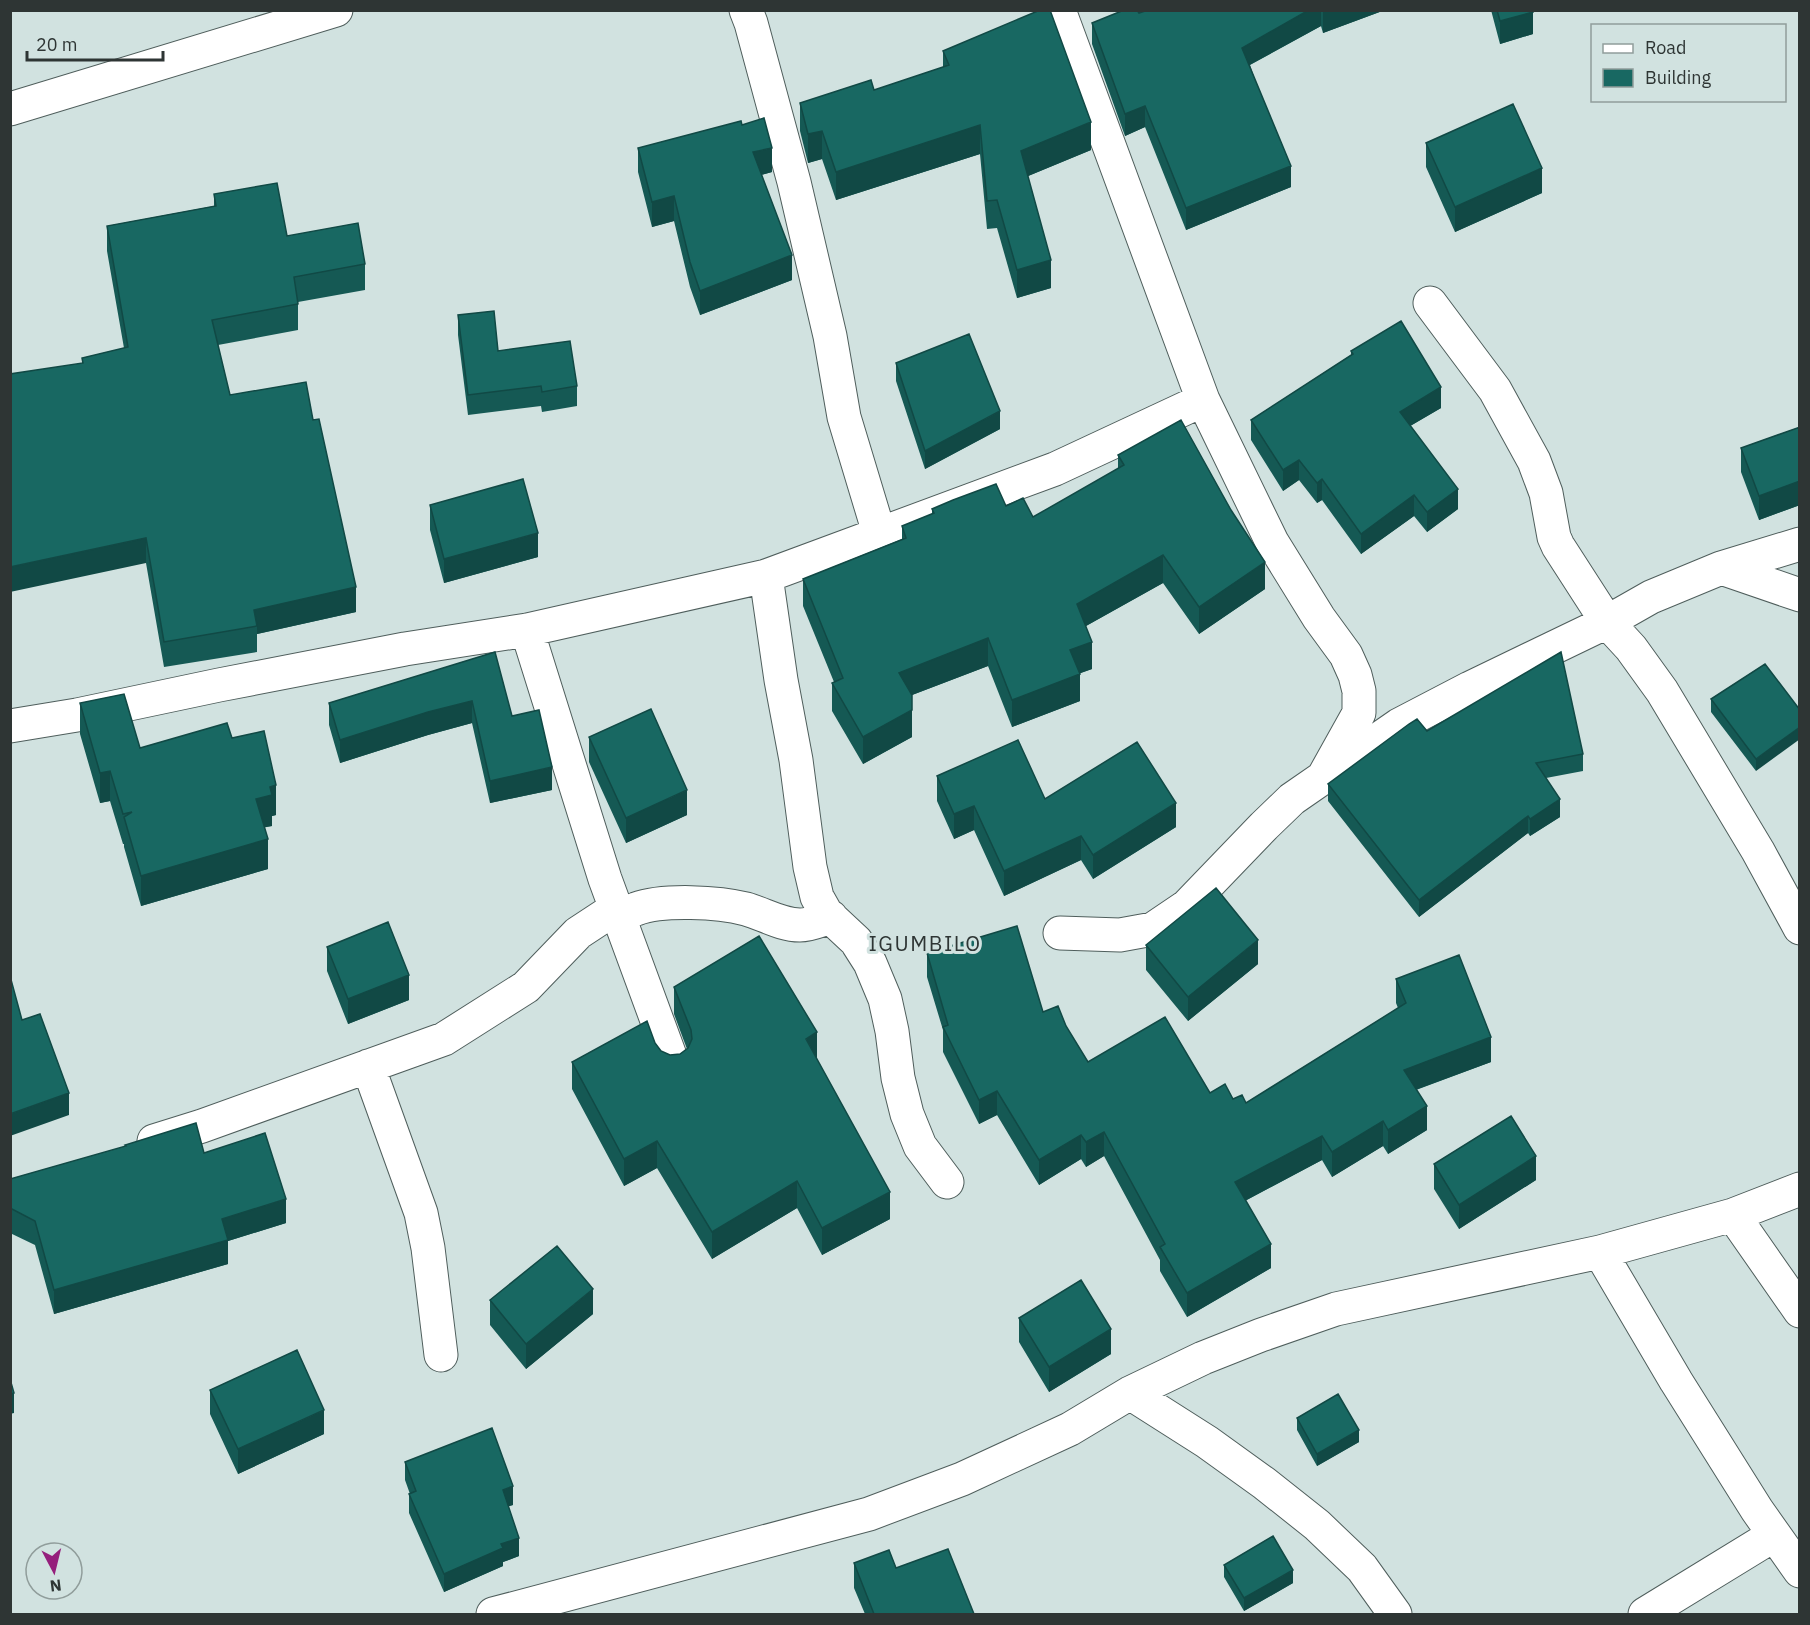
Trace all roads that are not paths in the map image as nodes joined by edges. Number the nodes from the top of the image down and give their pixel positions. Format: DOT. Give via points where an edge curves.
graph roads {
  1 [pos="336,10"];
  2 [pos="746,10"];
  3 [pos="1059,10"];
  4 [pos="10,109"];
  5 [pos="1430,303"];
  6 [pos="1203,400"];
  7 [pos="879,533"];
  8 [pos="1800,544"];
  9 [pos="1720,568"];
  10 [pos="765,576"];
  11 [pos="1800,595"];
  12 [pos="1607,622"];
  13 [pos="527,630"];
  14 [pos="10,726"];
  15 [pos="1322,778"];
  16 [pos="617,912"];
  17 [pos="831,917"];
  18 [pos="1800,928"];
  19 [pos="1060,933"];
  20 [pos="673,1064"];
  21 [pos="368,1066"];
  22 [pos="124,1150"];
  23 [pos="947,1182"];
  24 [pos="1800,1189"];
  25 [pos="1733,1215"];
  26 [pos="1600,1252"];
  27 [pos="1800,1311"];
  28 [pos="441,1355"];
  29 [pos="1130,1393"];
  30 [pos="1774,1535"];
  31 [pos="1800,1571"];
  32 [pos="493,1614"];
  33 [pos="1395,1614"];
  34 [pos="1645,1614"];
  1 -- 4 [label="main road"];
  2 -- 7 [label="main road" via="794,182 830,336 844,417"];
  3 -- 6 [label="main road"];
  5 -- 12 [label="main road" via="1495,390 1534,461 1558,546"];
  6 -- 7 [label="main road" via="1055,469"];
  6 -- 15 [label="main road" via="1272,542 1355,675 1359,712"];
  7 -- 10 [label="main road"];
  8 -- 9 [label="main road"];
  9 -- 11 [label="main road"];
  9 -- 12 [label="main road" via="1651,597"];
  10 -- 13 [label="main road"];
  10 -- 17 [label="main road" via="810,867 817,897"];
  12 -- 15 [label="main road" via="1399,725"];
  12 -- 18 [label="main road" via="1662,691"];
  13 -- 14 [label="main road" via="405,649"];
  13 -- 16 [label="main road"];
  15 -- 19 [label="main road" via="1264,826 1187,906 1153,929 1120,935"];
  16 -- 17 [label="main road" via="657,904 687,904 725,905 799,925"];
  16 -- 20 [label="main road"];
  16 -- 21 [label="main road" via="578,933 535,980 514,996 444,1039"];
  17 -- 23 [label="main road" via="856,941 870,963 885,999 907,1114 920,1146"];
  21 -- 22 [label="main road"];
  21 -- 28 [label="main road" via="421,1214"];
  24 -- 25 [label="main road"];
  25 -- 26 [label="main road"];
  25 -- 27 [label="main road"];
  26 -- 29 [label="main road" via="1336,1309 1232,1346"];
  26 -- 30 [label="main road"];
  29 -- 32 [label="main road" via="1070,1428 963,1479 868,1514"];
  29 -- 33 [label="main road" via="1207,1442 1317,1525 1362,1568"];
  30 -- 31 [label="main road"];
  30 -- 34 [label="main road"];
}
